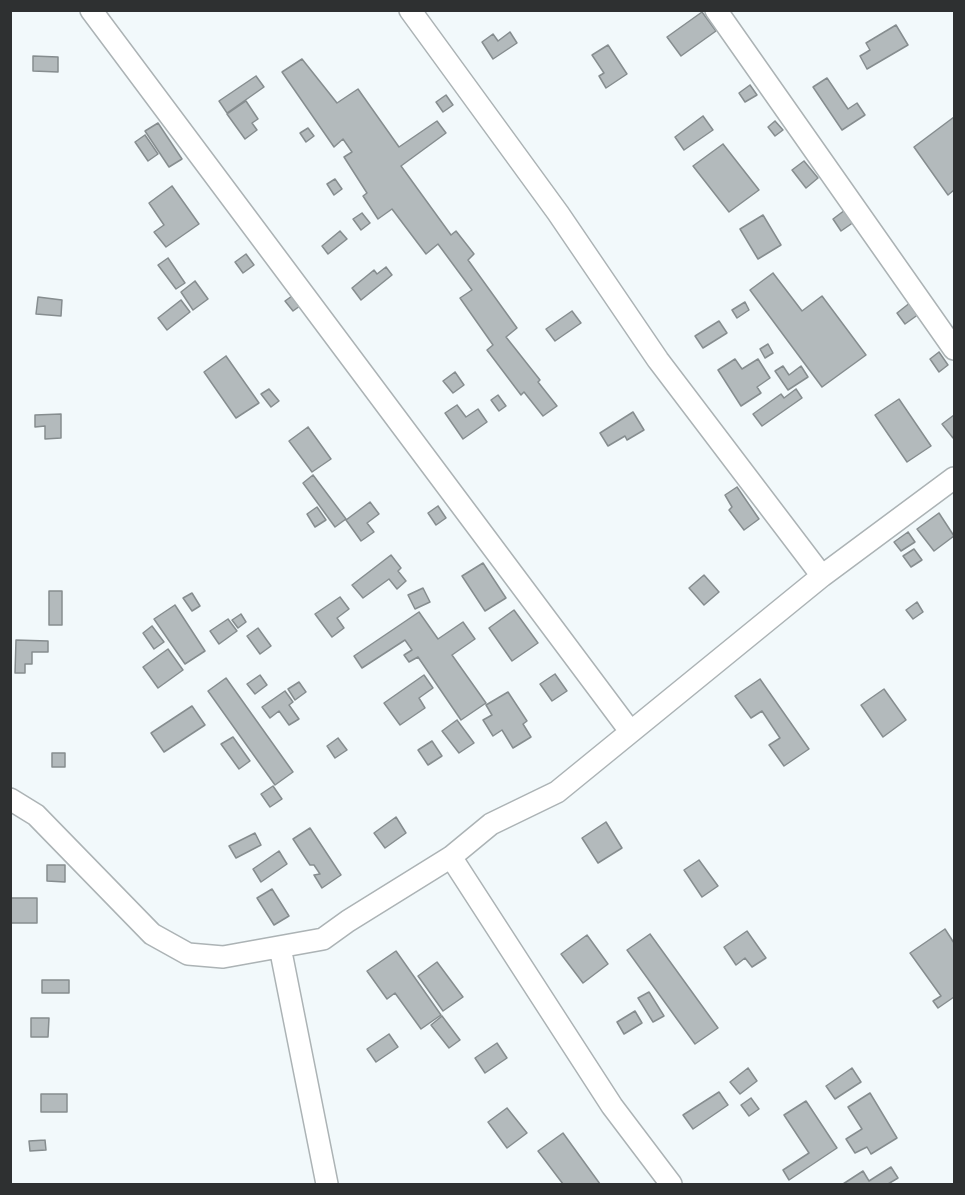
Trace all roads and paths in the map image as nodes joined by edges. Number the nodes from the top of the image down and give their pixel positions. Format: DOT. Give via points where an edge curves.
graph roads {
  1 [pos="91,10"];
  2 [pos="410,10"];
  3 [pos="716,10"];
  4 [pos="954,349"];
  5 [pos="954,477"];
  6 [pos="822,576"];
  7 [pos="630,731"];
  8 [pos="10,799"];
  9 [pos="451,857"];
  10 [pos="280,947"];
  11 [pos="327,1185"];
  12 [pos="671,1185"];
  1 -- 7 [label="street"];
  2 -- 6 [label="street" via="558,213 658,360"];
  3 -- 4 [label="street"];
  5 -- 6 [label="street"];
  6 -- 7 [label="street"];
  7 -- 9 [label="street" via="557,792 490,825"];
  8 -- 10 [label="street" via="36,815 152,934 188,954 223,957"];
  9 -- 10 [label="street" via="323,939"];
  9 -- 12 [label="street" via="612,1106"];
  10 -- 11 [label="street"];
}
